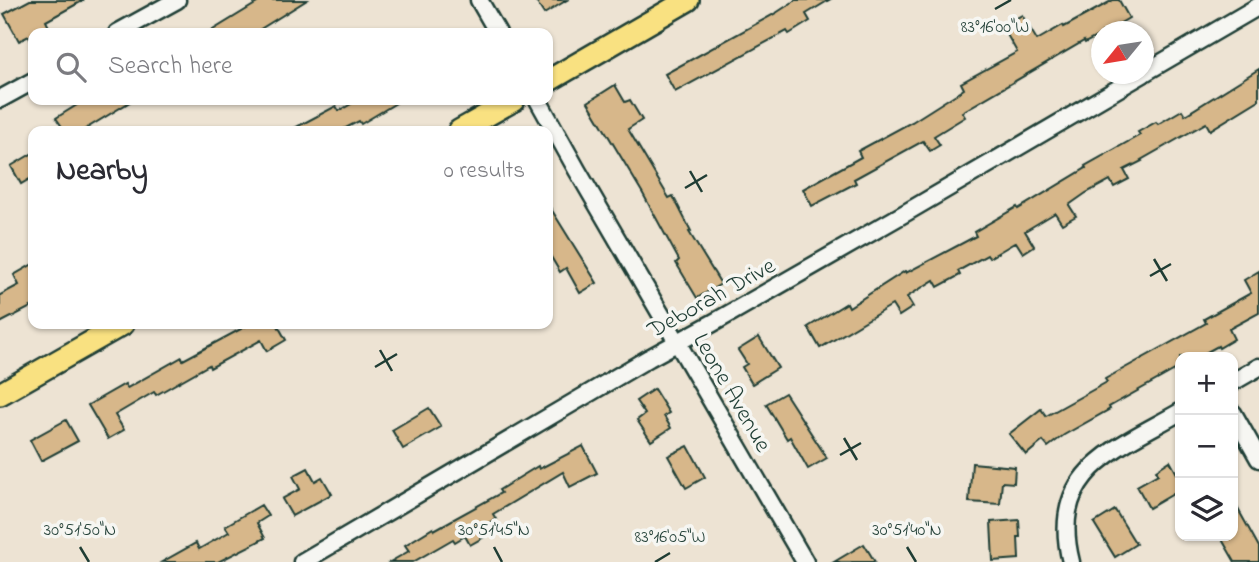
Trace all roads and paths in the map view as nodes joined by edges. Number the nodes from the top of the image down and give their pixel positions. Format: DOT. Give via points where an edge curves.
graph roads {
  1 [pos="177,0"];
  2 [pos="479,0"];
  3 [pos="688,0"];
  4 [pos="1259,6"];
  5 [pos="126,28"];
  6 [pos="495,28"];
  7 [pos="1154,67"];
  8 [pos="553,78"];
  9 [pos="28,83"];
  10 [pos="1124,84"];
  11 [pos="0,99"];
  12 [pos="505,105"];
  13 [pos="541,105"];
  14 [pos="469,126"];
  15 [pos="552,126"];
  16 [pos="553,128"];
  17 [pos="114,329"];
  18 [pos="677,342"];
  19 [pos="1259,367"];
  20 [pos="1238,379"];
  21 [pos="0,394"];
  22 [pos="1175,415"];
  23 [pos="1234,415"];
  24 [pos="1259,459"];
  25 [pos="302,562"];
  26 [pos="806,562"];
  27 [pos="1071,562"];
  1 -- 5 [label="street"];
  2 -- 6 [label="street"];
  3 -- 8 [label="main road"];
  4 -- 7 [label="street, Deborah Drive"];
  9 -- 11 [label="street"];
  10 -- 18 [label="street, Deborah Drive"];
  12 -- 14 [label="main road"];
  13 -- 15 [label="street, Leone Avenue"];
  16 -- 18 [label="street, Leone Avenue"];
  17 -- 21 [label="main road"];
  18 -- 25 [label="street, Deborah Drive"];
  18 -- 26 [label="street, Leone Avenue"];
  19 -- 20 [label="street"];
  22 -- 27 [label="street" via="1114,449 1086,473 1067,512"];
  23 -- 24 [label="street"];
}
